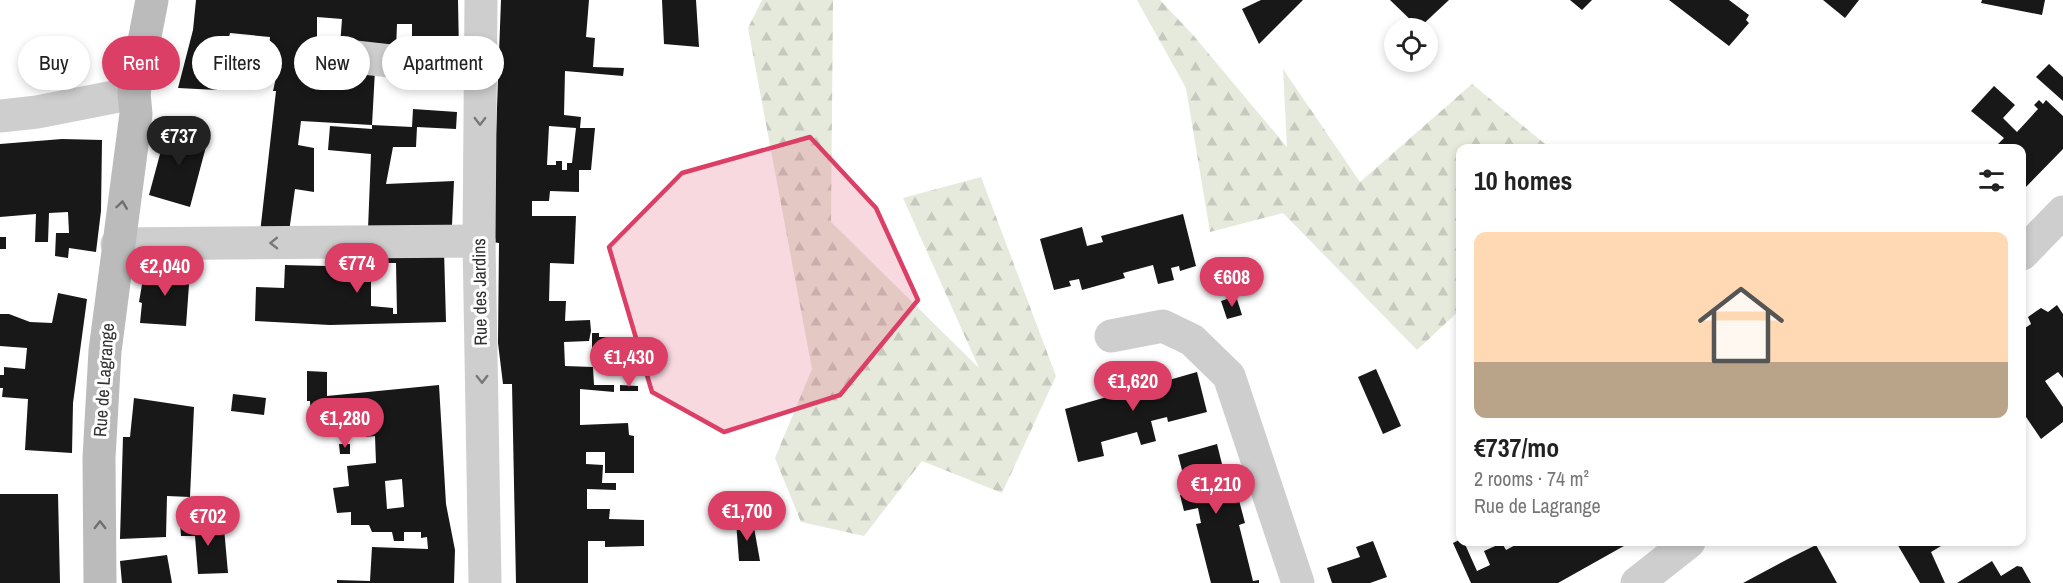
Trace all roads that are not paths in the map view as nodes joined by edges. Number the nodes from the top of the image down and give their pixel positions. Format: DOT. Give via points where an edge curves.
graph roads {
  1 [pos="152,0"];
  2 [pos="481,0"];
  3 [pos="480,36"];
  4 [pos="480,90"];
  5 [pos="134,93"];
  6 [pos="0,116"];
  7 [pos="2063,212"];
  8 [pos="479,241"];
  9 [pos="117,244"];
  10 [pos="2026,250"];
  11 [pos="1111,336"];
  12 [pos="1684,546"];
  13 [pos="100,583"];
  14 [pos="485,583"];
  15 [pos="1298,583"];
  16 [pos="1637,583"];
  1 -- 5 [label="street, Rue de Lagrange"];
  2 -- 3 [label="street, Rue des Jardins"];
  4 -- 8 [label="street, Rue des Jardins, one-way"];
  5 -- 6 [label="street"];
  9 -- 5 [label="street, Rue de Lagrange, one-way" via="136,114"];
  7 -- 10 [label="street"];
  8 -- 9 [label="street, one-way"];
  8 -- 14 [label="street, Rue des Jardins, one-way"];
  13 -- 9 [label="street, Rue de Lagrange, one-way" via="99,458"];
  11 -- 15 [label="street" via="1163,326 1191,340 1229,376"];
  12 -- 16 [label="street"];
}
